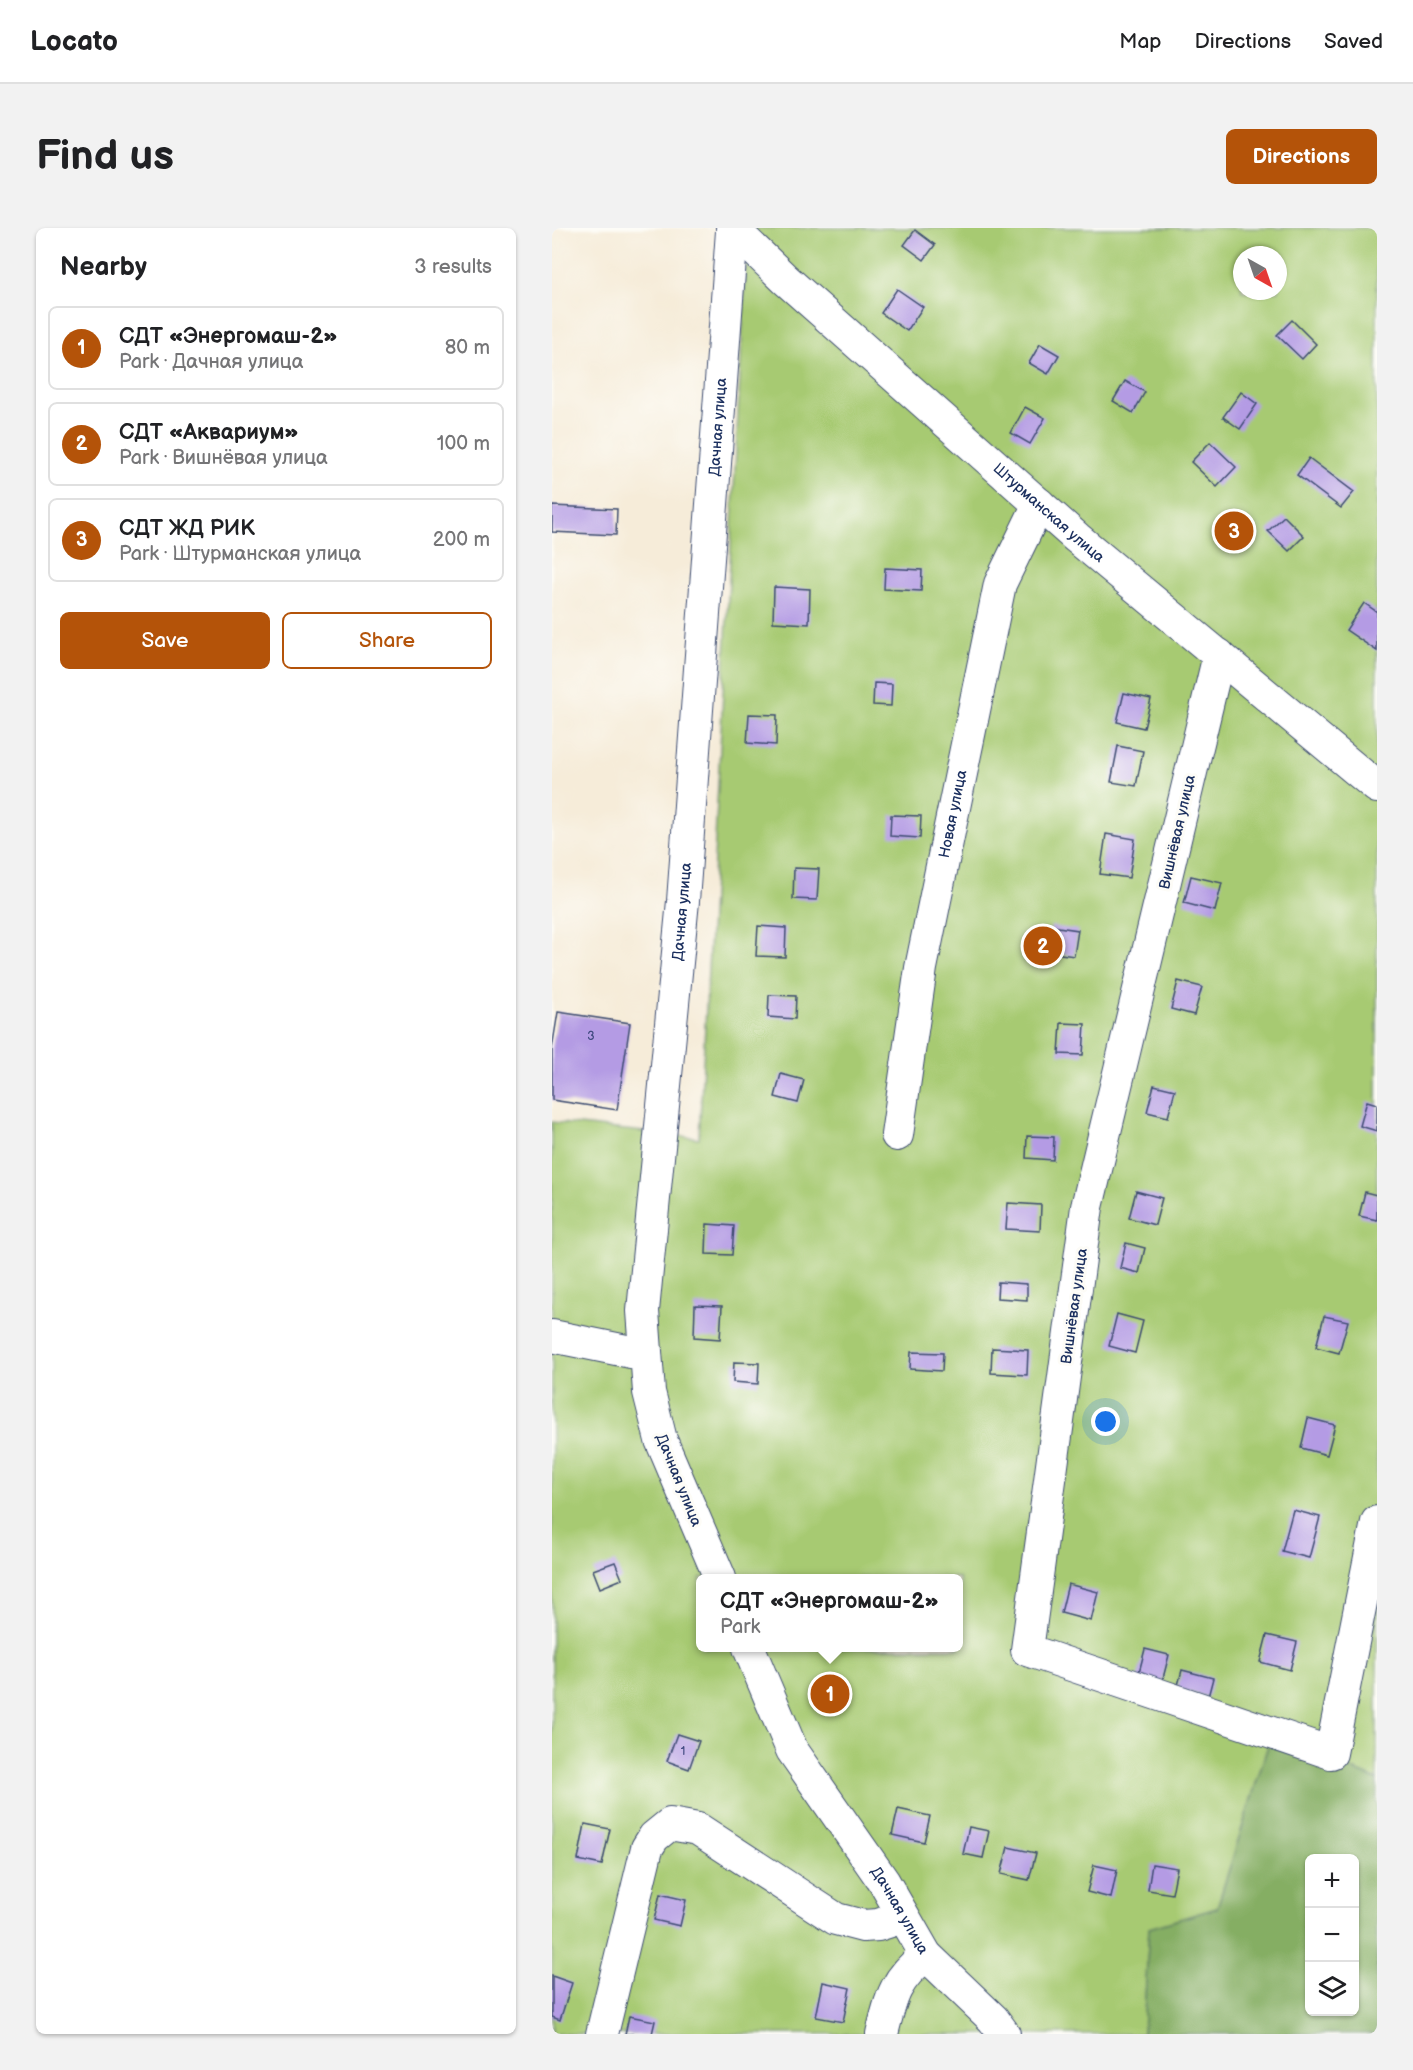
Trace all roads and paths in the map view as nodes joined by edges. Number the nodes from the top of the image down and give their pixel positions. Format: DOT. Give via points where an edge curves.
graph roads {
  1 [pos="732,229"];
  2 [pos="1039,504"];
  3 [pos="1219,655"];
  4 [pos="1377,787"];
  5 [pos="897,1135"];
  6 [pos="552,1336"];
  7 [pos="646,1355"];
  8 [pos="1377,1522"];
  9 [pos="718,1574"];
  10 [pos="751,1652"];
  11 [pos="903,1917"];
  12 [pos="926,1955"];
  13 [pos="602,2034"];
  14 [pos="882,2034"];
  15 [pos="1004,2034"];
  1 -- 2 [label="street, Штурманская улица"];
  1 -- 7 [label="street, Дачная улица" via="683,901 643,1311"];
  2 -- 3 [label="street, Штурманская улица"];
  2 -- 5 [label="street, Новая улица" via="1000,584 921,968"];
  3 -- 4 [label="street, Штурманская улица"];
  3 -- 8 [label="street, Вишнёвая улица" via="1088,1207 1027,1650 1331,1754"];
  6 -- 7 [label="street"];
  7 -- 9 [label="street, Дачная улица" via="649,1392 661,1440"];
  10 -- 11 [label="street, Дачная улица" via="792,1750 884,1882"];
  11 -- 12 [label="street, Дачная улица"];
  11 -- 13 [label="street" via="863,1926 836,1919 698,1829 670,1824 647,1848"];
  12 -- 14 [label="street" via="906,1970 891,1994"];
  12 -- 15 [label="street, Дачная улица"];
}
